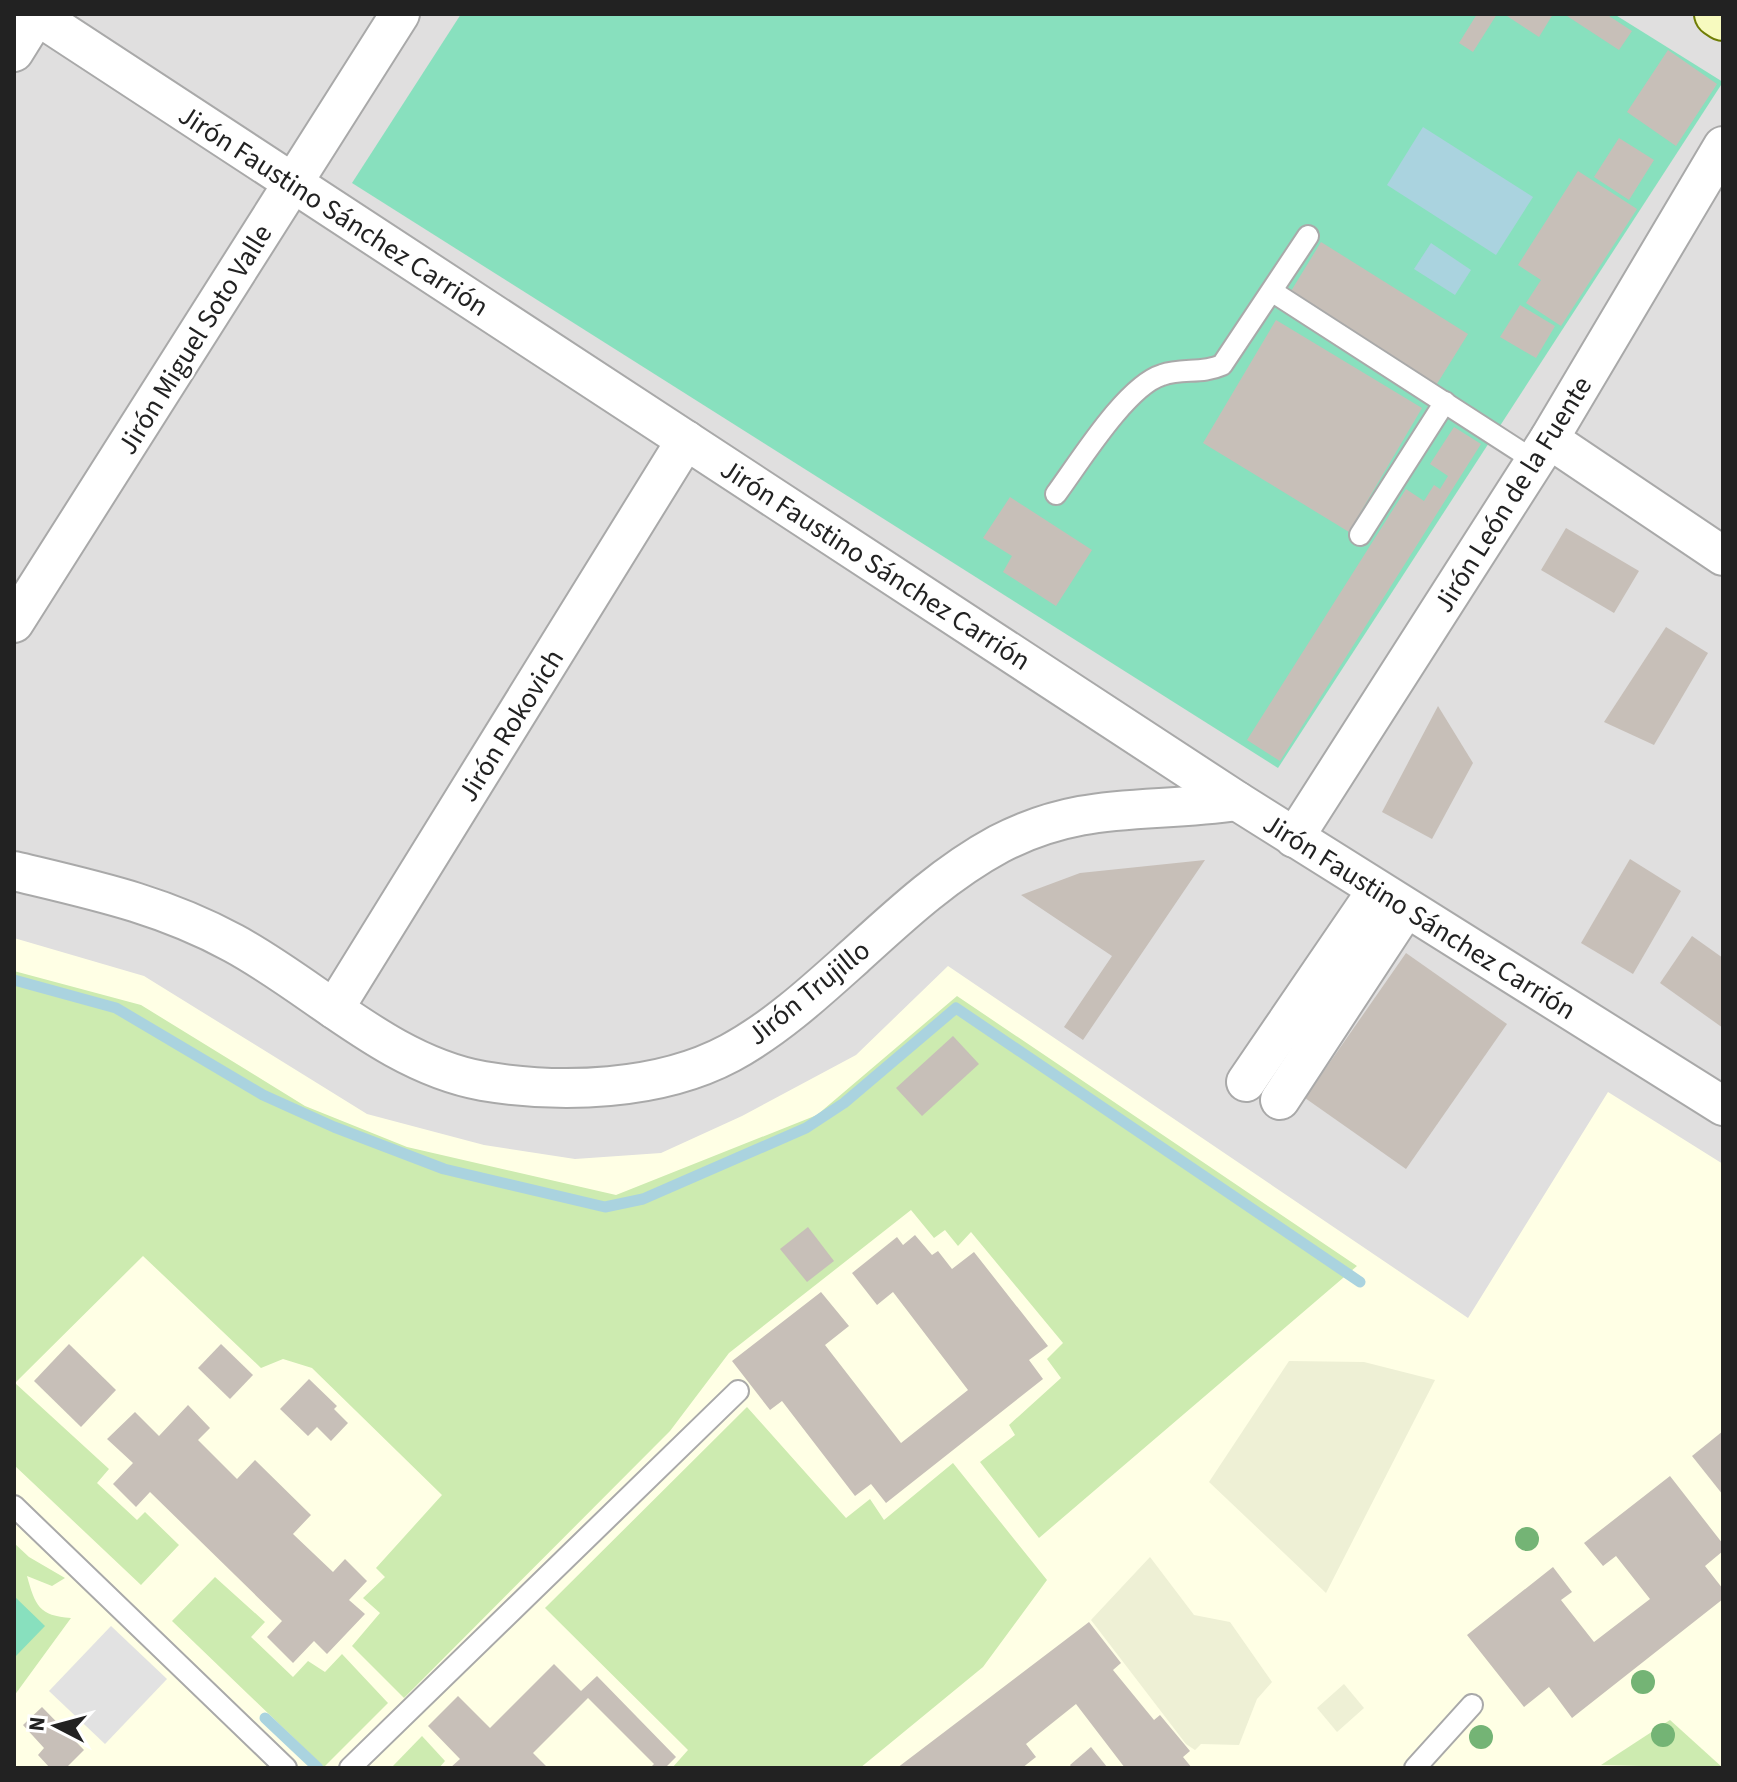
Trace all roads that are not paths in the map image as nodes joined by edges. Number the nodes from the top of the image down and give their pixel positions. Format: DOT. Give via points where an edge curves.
graph roads {
  1 [pos="400,14"];
  2 [pos="1717,14"];
  3 [pos="36,15"];
  4 [pos="1723,18"];
  5 [pos="14,52"];
  6 [pos="1723,146"];
  7 [pos="293,183"];
  8 [pos="1308,236"];
  9 [pos="1273,292"];
  10 [pos="1445,402"];
  11 [pos="686,440"];
  12 [pos="1542,450"];
  13 [pos="1056,494"];
  14 [pos="1360,535"];
  15 [pos="1723,556"];
  16 [pos="14,623"];
  17 [pos="1161,751"];
  18 [pos="1237,801"];
  19 [pos="1140,806"];
  20 [pos="1294,838"];
  21 [pos="14,871"];
  22 [pos="1391,899"];
  23 [pos="334,1009"];
  24 [pos="1246,1082"];
  25 [pos="1280,1100"];
  26 [pos="1723,1106"];
  27 [pos="738,1391"];
  28 [pos="14,1506"];
  29 [pos="1472,1705"];
  30 [pos="286,1768"];
  31 [pos="350,1768"];
  32 [pos="1415,1768"];
  1 -- 7 [label="street, Jirón Miguel Soto Valle"];
  2 -- 4 [label="main road"];
  3 -- 5 [label="street"];
  3 -- 7 [label="street, Jirón Faustino Sánchez Carrión"];
  6 -- 12 [label="street, Jirón León de la Fuente"];
  7 -- 11 [label="street, Jirón Faustino Sánchez Carrión"];
  7 -- 16 [label="street, Jirón Miguel Soto Valle"];
  8 -- 9 [label="lane"];
  9 -- 10 [label="lane"];
  9 -- 13 [label="lane" via="1222,365 1207,372 1161,375 1125,401"];
  10 -- 12 [label="lane"];
  10 -- 14 [label="lane"];
  11 -- 17 [label="street, Jirón Faustino Sánchez Carrión"];
  11 -- 23 [label="street, Jirón Rokovich"];
  12 -- 15 [label="street"];
  12 -- 20 [label="street, Jirón León de la Fuente"];
  17 -- 18 [label="street, Jirón Faustino Sánchez Carrión"];
  17 -- 19 [label="street" via="1167,775 1161,792"];
  18 -- 19 [label="street, Jirón Trujillo" via="1186,809"];
  18 -- 20 [label="street, Jirón Faustino Sánchez Carrión"];
  19 -- 23 [label="street, Jirón Trujillo" via="1053,821 973,859 794,1010 729,1054 675,1074 600,1086 482,1081 421,1059"];
  20 -- 22 [label="street, Jirón Faustino Sánchez Carrión"];
  21 -- 23 [label="street, Jirón Trujillo" via="147,903 234,943"];
  22 -- 24 [label="street"];
  22 -- 25 [label="street"];
  22 -- 26 [label="street, Jirón Faustino Sánchez Carrión"];
  27 -- 31 [label="lane"];
  28 -- 30 [label="lane"];
  29 -- 32 [label="lane"];
}
